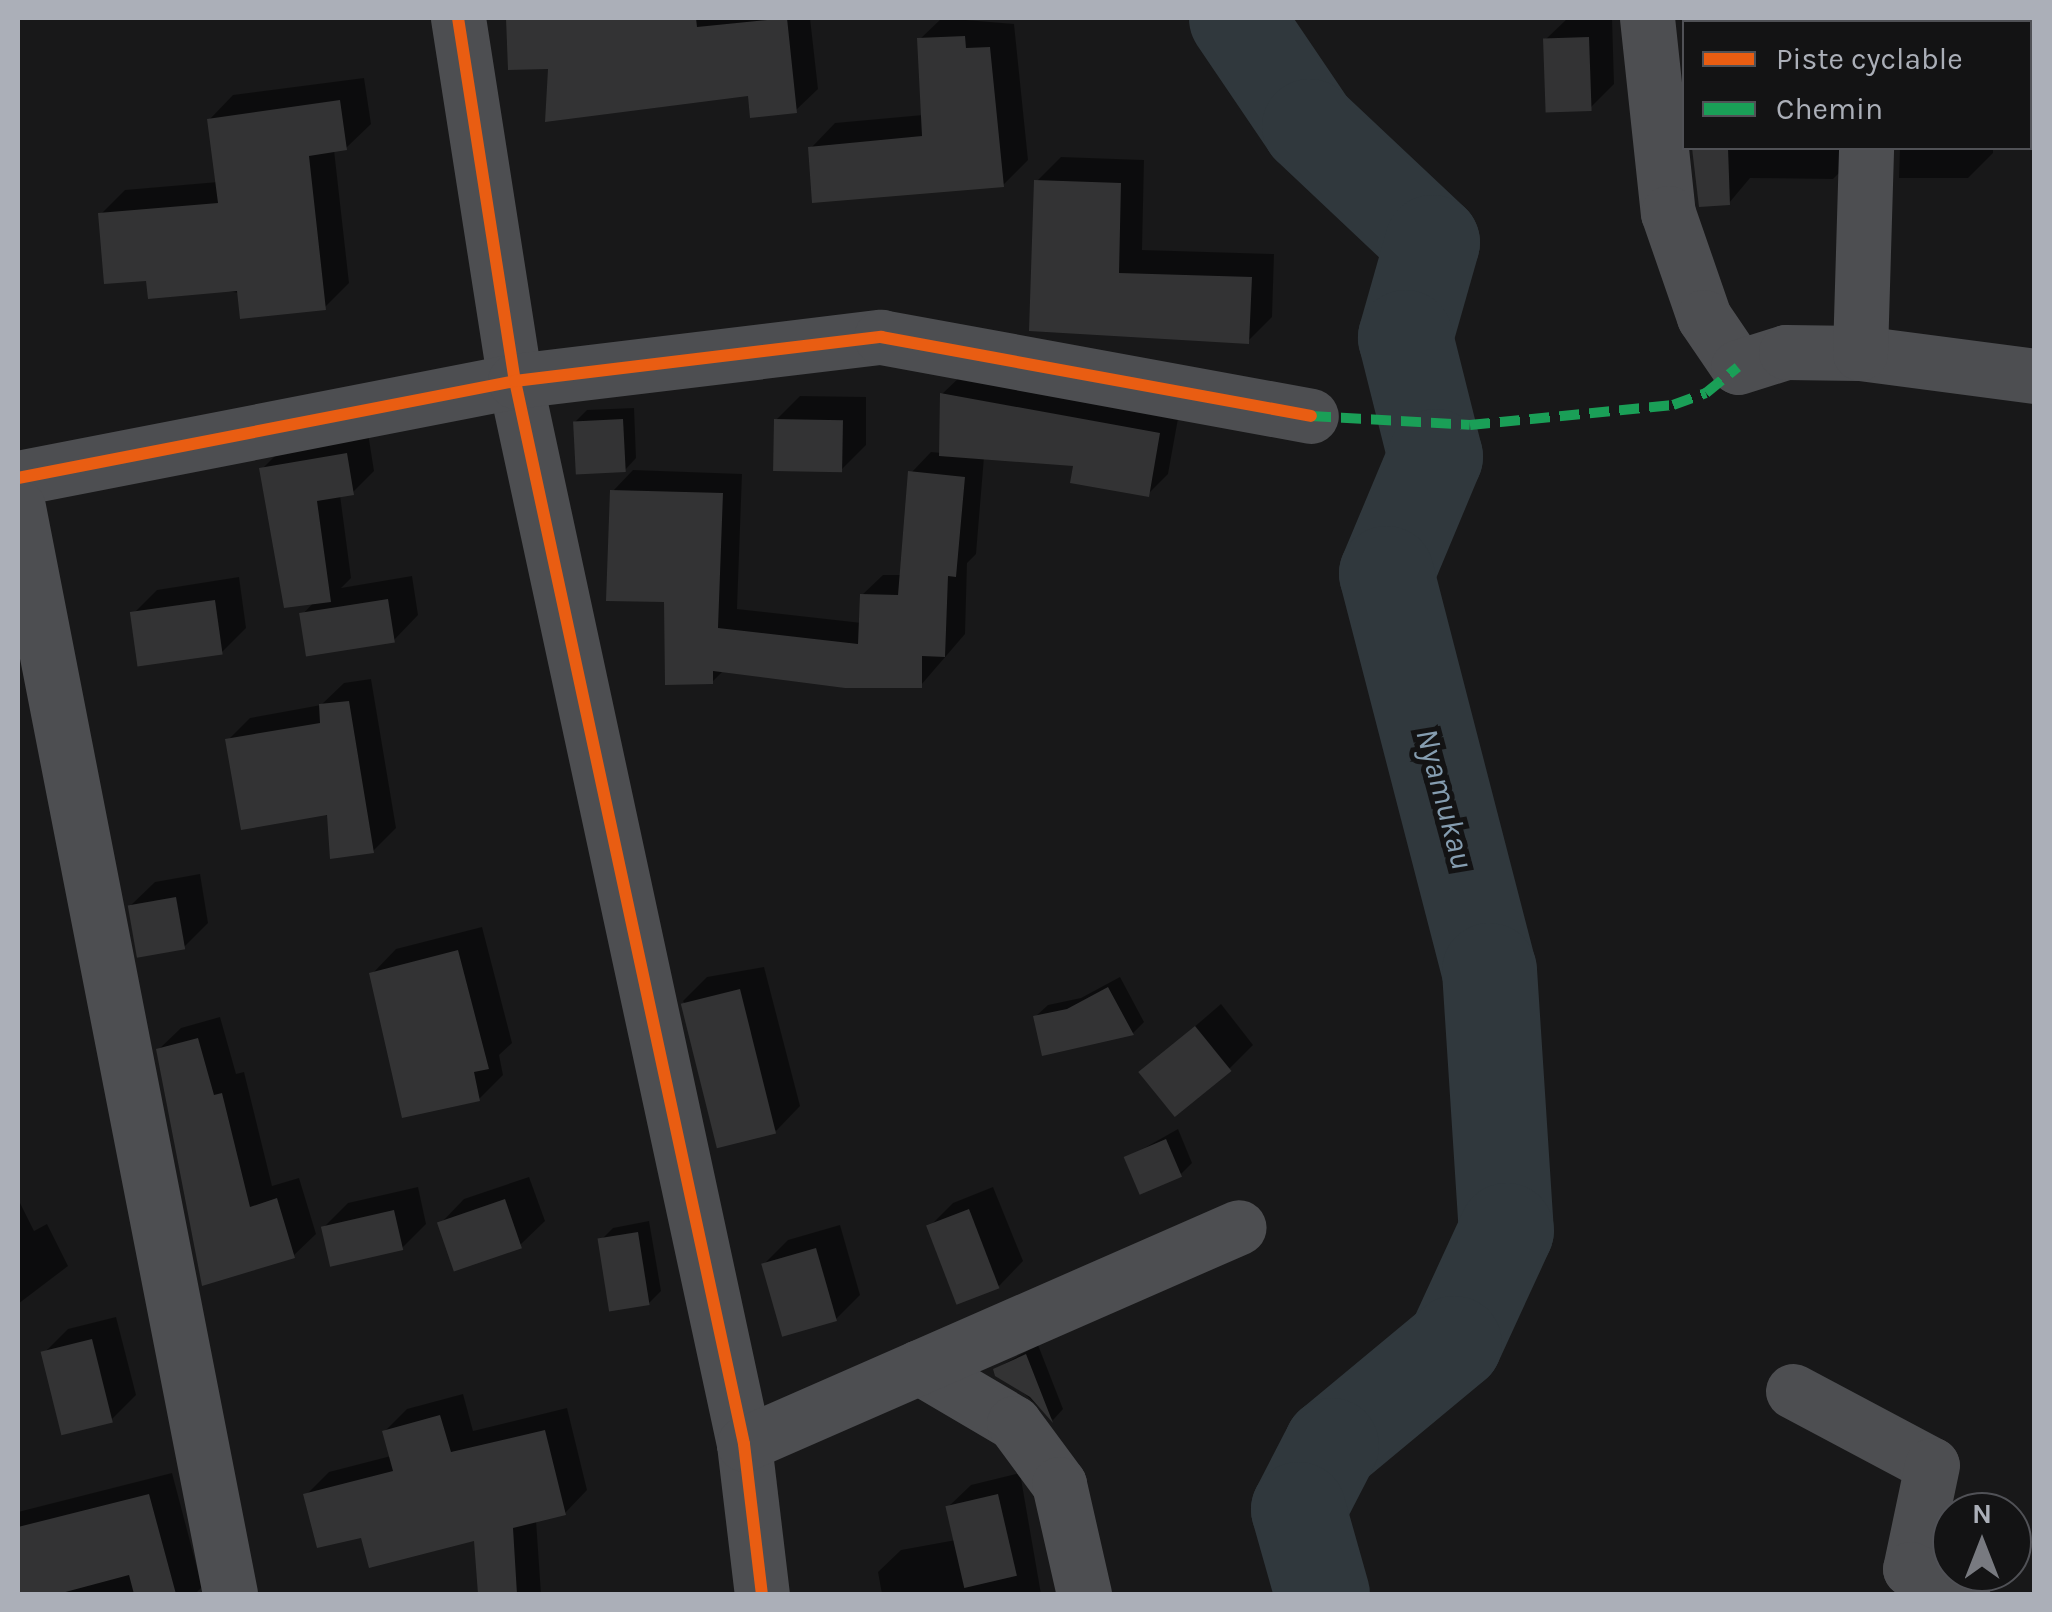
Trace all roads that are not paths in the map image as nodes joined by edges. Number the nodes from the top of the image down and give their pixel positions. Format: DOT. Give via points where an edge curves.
graph roads {
  1 [pos="458,18"];
  2 [pos="1647,18"];
  3 [pos="1866,150"];
  4 [pos="1860,353"];
  5 [pos="2034,376"];
  6 [pos="515,381"];
  7 [pos="1311,416"];
  8 [pos="18,478"];
  9 [pos="18,508"];
  10 [pos="1238,1227"];
  11 [pos="919,1367"];
  12 [pos="1793,1391"];
  13 [pos="744,1444"];
  14 [pos="230,1594"];
  15 [pos="762,1594"];
  16 [pos="1084,1594"];
  17 [pos="1962,1594"];
  1 -- 6 [label="street"];
  2 -- 4 [label="street" via="1668,213 1704,318 1738,367 1786,352"];
  3 -- 4 [label="street"];
  4 -- 5 [label="street"];
  6 -- 7 [label="street" via="881,337"];
  6 -- 8 [label="street"];
  6 -- 13 [label="street"];
  9 -- 14 [label="street"];
  10 -- 11 [label="street"];
  11 -- 13 [label="street"];
  11 -- 16 [label="street" via="1014,1423 1059,1484"];
  12 -- 17 [label="street" via="1932,1465 1910,1568"];
  13 -- 15 [label="street"];
}
